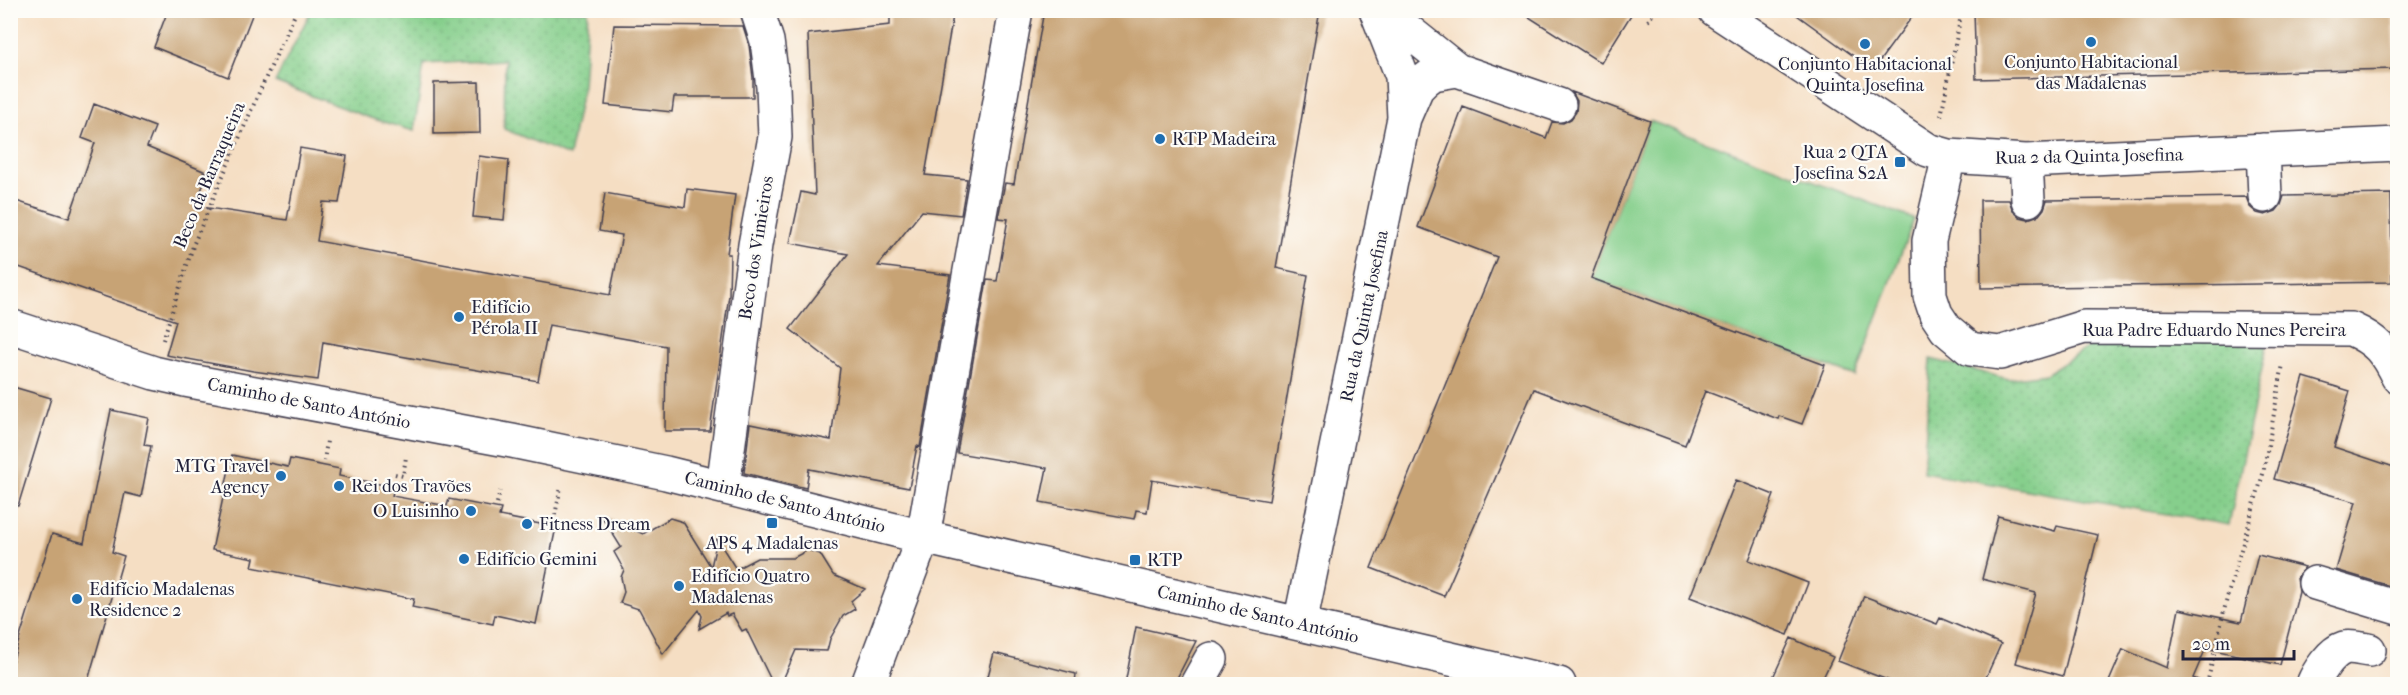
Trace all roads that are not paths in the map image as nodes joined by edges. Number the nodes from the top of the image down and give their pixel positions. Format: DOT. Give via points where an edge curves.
graph roads {
  1 [pos="757,10"];
  2 [pos="1017,10"];
  3 [pos="1376,10"];
  4 [pos="1382,10"];
  5 [pos="1715,10"];
  6 [pos="1457,70"];
  7 [pos="1559,105"];
  8 [pos="1404,118"];
  9 [pos="2397,144"];
  10 [pos="2263,150"];
  11 [pos="1949,156"];
  12 [pos="2026,160"];
  13 [pos="2265,196"];
  14 [pos="2028,200"];
  15 [pos="10,326"];
  16 [pos="2397,377"];
  17 [pos="723,487"];
  18 [pos="923,537"];
  19 [pos="2315,583"];
  20 [pos="2397,608"];
  21 [pos="1300,624"];
  22 [pos="2369,650"];
  23 [pos="868,684"];
  24 [pos="1559,684"];
  25 [pos="2313,684"];
  1 -- 17 [label="street, Beco dos Vimieiros" via="767,41 775,137 754,245"];
  2 -- 18 [label="street"];
  3 -- 8 [label="street, Rua da Quinta Josefina" via="1402,76"];
  4 -- 6 [label="street"];
  5 -- 11 [label="street, Rua 2 da Quinta Josefina" via="1928,150"];
  6 -- 7 [label="street"];
  6 -- 8 [label="street" via="1433,74 1425,80 1417,88"];
  8 -- 21 [label="street, Rua da Quinta Josefina"];
  9 -- 10 [label="street, Rua 2 da Quinta Josefina"];
  10 -- 12 [label="street, Rua 2 da Quinta Josefina"];
  10 -- 13 [label="street"];
  11 -- 12 [label="street, Rua 2 da Quinta Josefina"];
  11 -- 16 [label="street, Rua Padre Eduardo Nunes Pereira" via="1929,241 1930,296 1946,329 1970,348 2000,353 2084,327 2351,329 2371,338 2387,354"];
  12 -- 14 [label="street"];
  15 -- 17 [label="street, Caminho de Santo António" via="185,380 512,441"];
  17 -- 18 [label="street, Caminho de Santo António"];
  18 -- 21 [label="street, Caminho de Santo António"];
  18 -- 23 [label="street"];
  19 -- 20 [label="street"];
  21 -- 24 [label="street, Caminho de Santo António"];
  22 -- 25 [label="street" via="2346,648 2336,652"];
}
